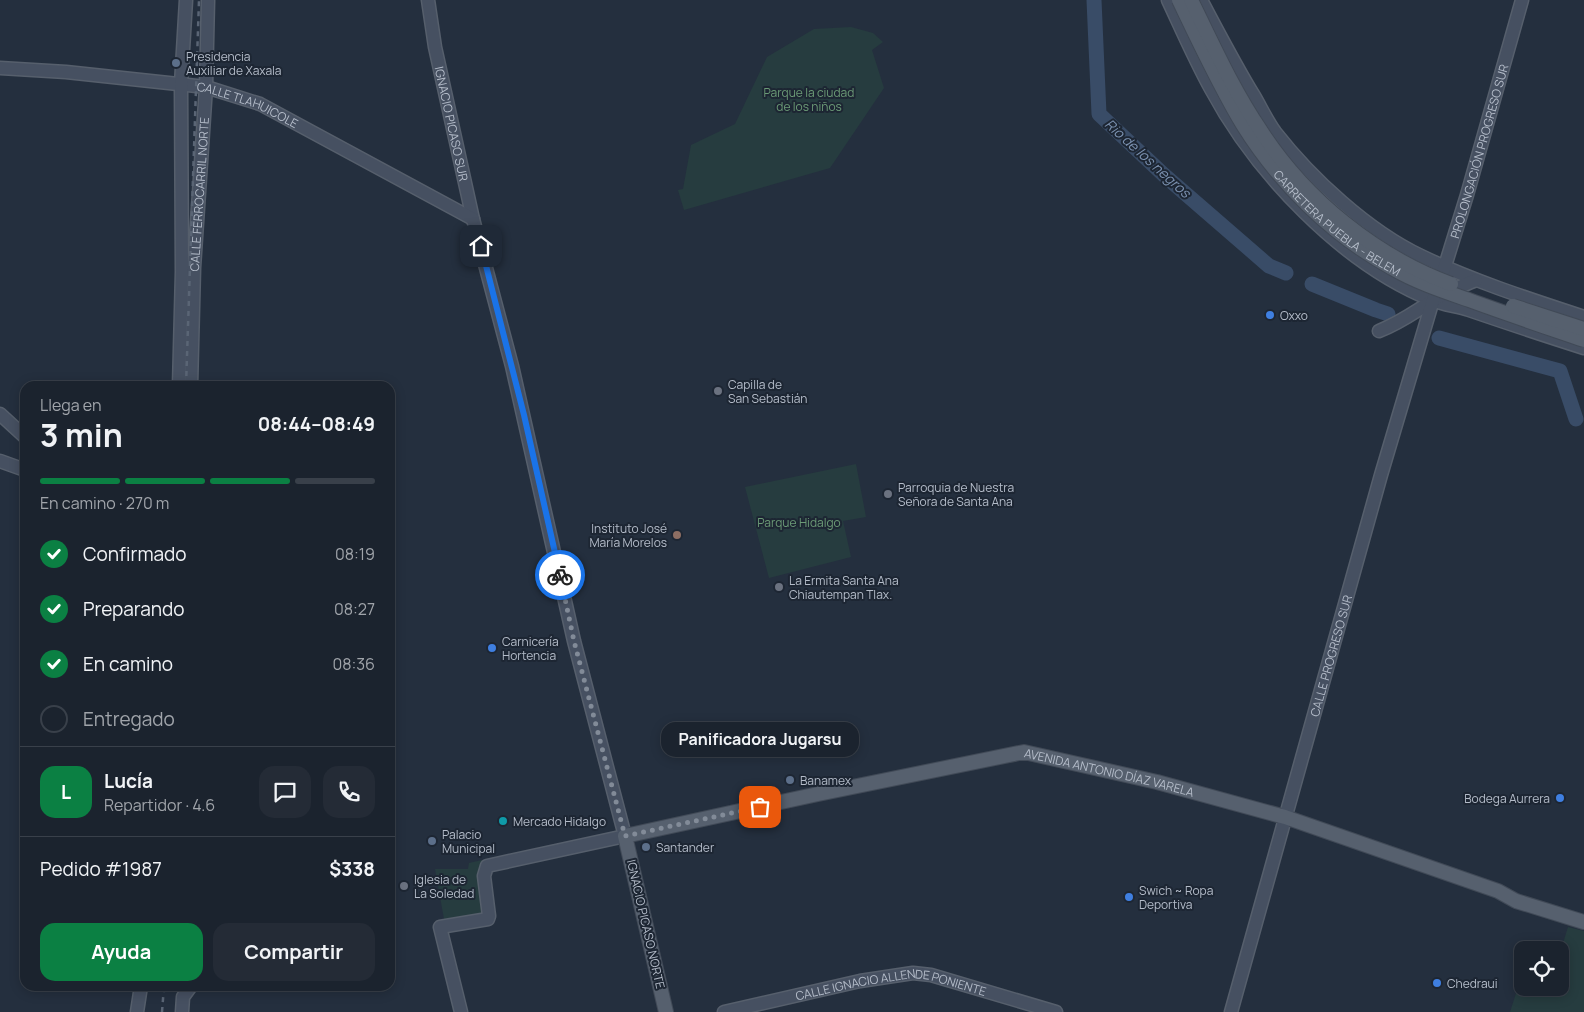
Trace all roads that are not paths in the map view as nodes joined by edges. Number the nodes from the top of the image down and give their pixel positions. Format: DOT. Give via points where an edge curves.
graph roads {
  1 [pos="186,0"];
  2 [pos="208,0"];
  3 [pos="428,0"];
  4 [pos="1168,0"];
  5 [pos="1179,0"];
  6 [pos="1191,0"];
  7 [pos="1201,0"];
  8 [pos="1522,0"];
  9 [pos="0,68"];
  10 [pos="181,84"];
  11 [pos="206,87"];
  12 [pos="1309,170"];
  13 [pos="1287,195"];
  14 [pos="1351,210"];
  15 [pos="473,219"];
  16 [pos="1321,227"];
  17 [pos="1421,256"];
  18 [pos="1445,266"];
  19 [pos="1427,277"];
  20 [pos="1476,280"];
  21 [pos="1408,288"];
  22 [pos="1451,290"];
  23 [pos="1517,294"];
  24 [pos="1433,300"];
  25 [pos="1459,307"];
  26 [pos="1584,317"];
  27 [pos="1507,323"];
  28 [pos="1584,329"];
  29 [pos="1379,330"];
  30 [pos="1584,340"];
  31 [pos="1584,348"];
  32 [pos="178,381"];
  33 [pos="191,381"];
  34 [pos="0,414"];
  35 [pos="20,432"];
  36 [pos="0,461"];
  37 [pos="20,468"];
  38 [pos="1285,817"];
  39 [pos="625,836"];
  40 [pos="1498,891"];
  41 [pos="1584,914"];
  42 [pos="1584,922"];
  43 [pos="140,991"];
  44 [pos="187,991"];
  45 [pos="138,1012"];
  46 [pos="182,1012"];
  47 [pos="461,1012"];
  48 [pos="666,1012"];
  49 [pos="724,1012"];
  50 [pos="1056,1012"];
  51 [pos="1231,1012"];
  1 -- 10 [label="street"];
  2 -- 11 [label="street, CALLE FERROCARRIL NORTE"];
  3 -- 15 [label="street, IGNACIO PICASO SUR"];
  4 -- 13 [label="street" via="1211,90 1248,148"];
  5 -- 30 [label="main road, CARRETERA PUEBLA - BELEM, bridge" via="1243,125 1268,162 1317,213 1354,244 1392,269 1427,285"];
  6 -- 28 [label="main road, CARRETERA PUEBLA - BELEM, bridge" via="1261,132 1282,162 1333,213 1365,239 1435,278"];
  7 -- 12 [label="street, CARRETERA PUEBLA - BELEM" via="1274,130"];
  8 -- 18 [label="street, PROLONGACIÓN PROGRESO SUR"];
  9 -- 10 [label="street, CALLE TLAHUICOLE"];
  10 -- 11 [label="street, CALLE TLAHUICOLE"];
  10 -- 32 [label="street" via="182,272"];
  11 -- 15 [label="street, CALLE TLAHUICOLE" via="260,104"];
  11 -- 33 [label="street, CALLE FERROCARRIL NORTE" via="194,268"];
  12 -- 13 [label="street" via="1310,179 1305,192"];
  12 -- 14 [label="street, CARRETERA PUEBLA - BELEM"];
  13 -- 16 [label="street"];
  14 -- 16 [label="street" via="1328,216"];
  14 -- 17 [label="street, CARRETERA PUEBLA - BELEM"];
  15 -- 39 [label="street, IGNACIO PICASO SUR" via="531,447 574,641"];
  16 -- 21 [label="street" via="1350,254"];
  17 -- 18 [label="street, CARRETERA PUEBLA - BELEM"];
  17 -- 19 [label="street"];
  18 -- 19 [label="street"];
  18 -- 20 [label="street, CARRETERA PUEBLA - BELEM"];
  18 -- 22 [label="street"];
  18 -- 24 [label="street, PROLONGACIÓN PROGRESO SUR"];
  19 -- 21 [label="street"];
  19 -- 24 [label="street"];
  20 -- 22 [label="street"];
  20 -- 23 [label="street, CARRETERA PUEBLA - BELEM"];
  21 -- 24 [label="street"];
  22 -- 24 [label="street"];
  22 -- 25 [label="street"];
  23 -- 26 [label="street, CARRETERA PUEBLA - BELEM"];
  23 -- 27 [label="street"];
  24 -- 25 [label="street"];
  24 -- 29 [label="street" via="1406,319"];
  24 -- 38 [label="street, CALLE PROGRESO SUR"];
  25 -- 27 [label="street"];
  27 -- 31 [label="street"];
  34 -- 35 [label="street"];
  36 -- 37 [label="street"];
  38 -- 39 [label="main road, AVENIDA ANTONIO DÍAZ VARELA" via="1157,782 1024,752"];
  38 -- 40 [label="main road, AVENIDA ANTONIO DÍAZ VARELA"];
  38 -- 51 [label="street, CALLE PROGRESO SUR"];
  39 -- 47 [label="street" via="487,866 484,876 488,919 440,927"];
  39 -- 48 [label="main road, IGNACIO PICASO NORTE"];
  40 -- 41 [label="main road, AVENIDA ANTONIO DÍAZ VARELA" via="1508,891"];
  40 -- 42 [label="main road, AVENIDA ANTONIO DÍAZ VARELA" via="1516,901"];
  43 -- 45 [label="street"];
  44 -- 46 [label="street" via="183,997"];
  49 -- 50 [label="street, CALLE IGNACIO ALLENDE PONIENTE" via="860,981 913,973 931,975"];
}
